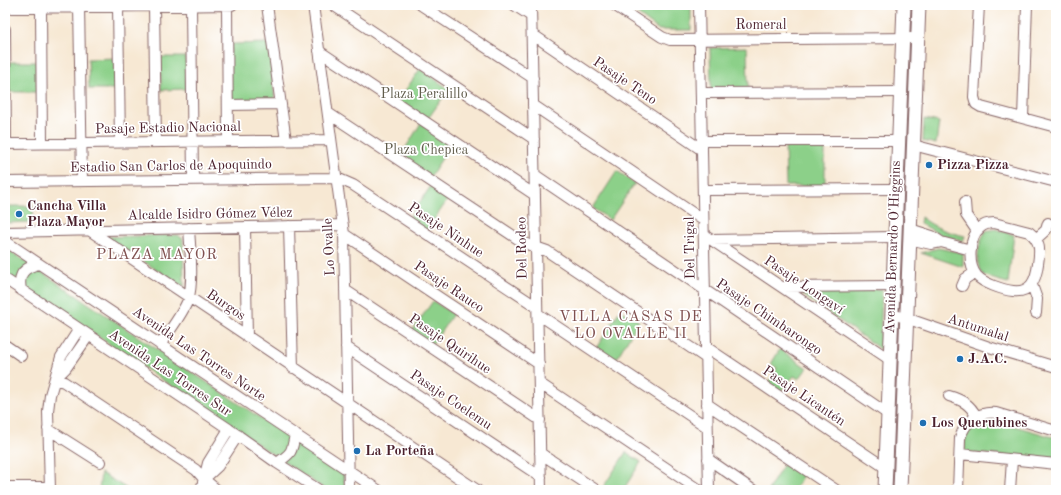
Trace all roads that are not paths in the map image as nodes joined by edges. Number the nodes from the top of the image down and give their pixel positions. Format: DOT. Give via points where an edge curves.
graph roads {
  1 [pos="190,5"];
  2 [pos="227,5"];
  3 [pos="232,5"];
  4 [pos="267,5"];
  5 [pos="313,5"];
  6 [pos="332,5"];
  7 [pos="421,5"];
  8 [pos="514,5"];
  9 [pos="531,5"];
  10 [pos="614,5"];
  11 [pos="699,5"];
  12 [pos="904,5"];
  13 [pos="919,5"];
  14 [pos="979,5"];
  15 [pos="1027,5"];
  16 [pos="79,6"];
  17 [pos="154,6"];
  18 [pos="118,7"];
  19 [pos="5,8"];
  20 [pos="41,8"];
  21 [pos="531,16"];
  22 [pos="5,30"];
  23 [pos="532,34"];
  24 [pos="902,38"];
  25 [pos="918,38"];
  26 [pos="700,39"];
  27 [pos="320,51"];
  28 [pos="533,78"];
  29 [pos="900,92"];
  30 [pos="701,93"];
  31 [pos="281,104"];
  32 [pos="228,105"];
  33 [pos="533,105"];
  34 [pos="328,113"];
  35 [pos="899,118"];
  36 [pos="1023,118"];
  37 [pos="914,127"];
  38 [pos="1056,127"];
  39 [pos="534,139"];
  40 [pos="286,140"];
  41 [pos="331,140"];
  42 [pos="228,141"];
  43 [pos="898,141"];
  44 [pos="156,142"];
  45 [pos="192,142"];
  46 [pos="81,143"];
  47 [pos="120,143"];
  48 [pos="6,144"];
  49 [pos="42,144"];
  50 [pos="913,145"];
  51 [pos="702,146"];
  52 [pos="897,169"];
  53 [pos="912,170"];
  54 [pos="535,175"];
  55 [pos="337,178"];
  56 [pos="193,180"];
  57 [pos="82,181"];
  58 [pos="5,182"];
  59 [pos="1056,182"];
  60 [pos="896,189"];
  61 [pos="703,190"];
  62 [pos="535,195"];
  63 [pos="965,202"];
  64 [pos="703,220"];
  65 [pos="1048,223"];
  66 [pos="289,226"];
  67 [pos="245,227"];
  68 [pos="189,228"];
  69 [pos="89,230"];
  70 [pos="343,230"];
  71 [pos="977,231"];
  72 [pos="5,232"];
  73 [pos="910,234"];
  74 [pos="707,237"];
  75 [pos="894,237"];
  76 [pos="1036,239"];
  77 [pos="5,241"];
  78 [pos="536,248"];
  79 [pos="970,250"];
  80 [pos="39,264"];
  81 [pos="974,273"];
  82 [pos="5,279"];
  83 [pos="1032,285"];
  84 [pos="892,286"];
  85 [pos="962,286"];
  86 [pos="782,287"];
  87 [pos="21,290"];
  88 [pos="345,290"];
  89 [pos="705,290"];
  90 [pos="189,297"];
  91 [pos="537,311"];
  92 [pos="1036,313"];
  93 [pos="891,314"];
  94 [pos="906,318"];
  95 [pos="79,329"];
  96 [pos="89,335"];
  97 [pos="247,337"];
  98 [pos="5,345"];
  99 [pos="160,345"];
  100 [pos="346,347"];
  101 [pos="706,347"];
  102 [pos="21,356"];
  103 [pos="61,357"];
  104 [pos="706,358"];
  105 [pos="889,359"];
  106 [pos="69,364"];
  107 [pos="538,364"];
  108 [pos="1056,367"];
  109 [pos="293,368"];
  110 [pos="55,379"];
  111 [pos="539,383"];
  112 [pos="949,396"];
  113 [pos="347,403"];
  114 [pos="707,404"];
  115 [pos="888,414"];
  116 [pos="976,416"];
  117 [pos="540,420"];
  118 [pos="707,428"];
  119 [pos="48,429"];
  120 [pos="229,429"];
  121 [pos="1056,432"];
  122 [pos="294,434"];
  123 [pos="238,435"];
  124 [pos="540,453"];
  125 [pos="960,454"];
  126 [pos="708,459"];
  127 [pos="1012,460"];
  128 [pos="100,462"];
  129 [pos="277,463"];
  130 [pos="1056,464"];
  131 [pos="886,468"];
  132 [pos="348,470"];
  133 [pos="541,477"];
  134 [pos="204,480"];
  135 [pos="5,487"];
  136 [pos="50,489"];
  137 [pos="201,490"];
  138 [pos="217,490"];
  139 [pos="319,490"];
  140 [pos="349,490"];
  141 [pos="378,490"];
  142 [pos="477,490"];
  143 [pos="541,490"];
  144 [pos="596,490"];
  145 [pos="699,490"];
  146 [pos="708,490"];
  147 [pos="753,490"];
  148 [pos="836,490"];
  149 [pos="885,490"];
  150 [pos="900,490"];
  151 [pos="958,490"];
  152 [pos="1010,490"];
  1 -- 2 [label="street"];
  1 -- 17 [label="street"];
  1 -- 45 [label="street"];
  2 -- 3 [label="street"];
  2 -- 32 [label="street"];
  4 -- 31 [label="street"];
  5 -- 27 [label="street, Lo Ovalle"];
  6 -- 39 [label="street"];
  7 -- 28 [label="street"];
  8 -- 21 [label="street"];
  9 -- 21 [label="street, Del Rodeo"];
  10 -- 26 [label="street, Romeral" via="662,37 670,40"];
  11 -- 26 [label="street, Del Trigal"];
  12 -- 24 [label="main road, Avenida Bernardo O'Higgins"];
  13 -- 25 [label="main road, Avenida Bernardo O'Higgins"];
  14 -- 36 [label="street" via="974,97 976,104"];
  15 -- 36 [label="street"];
  16 -- 18 [label="street"];
  16 -- 20 [label="street"];
  16 -- 46 [label="street"];
  17 -- 18 [label="street"];
  17 -- 44 [label="street"];
  18 -- 47 [label="street"];
  19 -- 20 [label="street"];
  20 -- 49 [label="street"];
  21 -- 23 [label="street, Del Rodeo"];
  22 -- 48 [label="street"];
  23 -- 28 [label="street, Del Rodeo"];
  23 -- 51 [label="street, Pasaje Teno"];
  24 -- 25 [label="street, Romeral"];
  24 -- 26 [label="street, Romeral"];
  24 -- 29 [label="main road, Avenida Bernardo O'Higgins"];
  25 -- 37 [label="main road, Avenida Bernardo O'Higgins"];
  26 -- 30 [label="street, Del Trigal"];
  27 -- 34 [label="street, Lo Ovalle"];
  27 -- 62 [label="street"];
  28 -- 33 [label="street, Del Rodeo"];
  29 -- 30 [label="street"];
  29 -- 35 [label="main road, Avenida Bernardo O'Higgins"];
  30 -- 51 [label="street, Del Trigal"];
  31 -- 32 [label="street"];
  31 -- 40 [label="street"];
  32 -- 42 [label="street"];
  33 -- 39 [label="street, Del Rodeo"];
  33 -- 64 [label="street"];
  34 -- 41 [label="street, Lo Ovalle"];
  34 -- 78 [label="street" via="524,244"];
  35 -- 37 [label="main road"];
  35 -- 43 [label="main road, Avenida Bernardo O'Higgins"];
  36 -- 38 [label="street"];
  37 -- 50 [label="main road, Avenida Bernardo O'Higgins"];
  39 -- 54 [label="street, Del Rodeo"];
  40 -- 41 [label="street, Pasaje Estadio Nacional"];
  40 -- 42 [label="street, Pasaje Estadio Nacional"];
  41 -- 55 [label="street, Lo Ovalle"];
  42 -- 45 [label="street, Pasaje Estadio Nacional"];
  43 -- 51 [label="street"];
  43 -- 52 [label="main road, Avenida Bernardo O'Higgins"];
  44 -- 45 [label="street, Pasaje Estadio Nacional"];
  44 -- 47 [label="street, Pasaje Estadio Nacional"];
  45 -- 56 [label="street"];
  46 -- 47 [label="street, Pasaje Estadio Nacional"];
  46 -- 49 [label="street, Pasaje Estadio Nacional"];
  46 -- 57 [label="street"];
  48 -- 49 [label="street, Pasaje Estadio Nacional"];
  50 -- 53 [label="main road, Avenida Bernardo O'Higgins"];
  50 -- 59 [label="street"];
  51 -- 61 [label="street, Del Trigal"];
  52 -- 53 [label="main road" via="905,172"];
  52 -- 60 [label="main road, Avenida Bernardo O'Higgins"];
  53 -- 73 [label="main road, Avenida Bernardo O'Higgins"];
  54 -- 62 [label="street, Del Rodeo"];
  54 -- 89 [label="street, Pasaje Chimbarongo"];
  55 -- 56 [label="street, Estadio San Carlos de Apoquindo"];
  55 -- 70 [label="street, Lo Ovalle"];
  55 -- 91 [label="street, Pasaje Ninhue" via="352,185"];
  56 -- 57 [label="street, Estadio San Carlos de Apoquindo"];
  57 -- 58 [label="street, Estadio San Carlos de Apoquindo"];
  60 -- 61 [label="street"];
  60 -- 75 [label="main road, Avenida Bernardo O'Higgins"];
  61 -- 64 [label="street, Del Trigal"];
  62 -- 78 [label="street, Del Rodeo"];
  63 -- 71 [label="street" via="966,215"];
  64 -- 74 [label="street, Del Trigal"];
  65 -- 76 [label="street" via="1046,230"];
  66 -- 67 [label="street, Alcalde Isidro Gómez Vélez"];
  66 -- 70 [label="street, Alcalde Isidro Gómez Vélez"];
  66 -- 109 [label="street"];
  67 -- 68 [label="street, Alcalde Isidro Gómez Vélez"];
  67 -- 97 [label="street"];
  68 -- 69 [label="street, Alcalde Isidro Gómez Vélez"];
  68 -- 90 [label="street"];
  69 -- 72 [label="street, Alcalde Isidro Gómez Vélez"];
  69 -- 90 [label="street, Burgos"];
  70 -- 88 [label="street, Lo Ovalle"];
  70 -- 107 [label="street, Pasaje Rauco"];
  71 -- 76 [label="street" via="984,225 994,223 1024,230"];
  71 -- 79 [label="street"];
  73 -- 79 [label="street" via="931,244 941,242"];
  73 -- 94 [label="main road, Avenida Bernardo O'Higgins"];
  74 -- 75 [label="street"];
  74 -- 86 [label="street, Pasaje Longaví"];
  74 -- 89 [label="street, Del Trigal"];
  75 -- 84 [label="main road, Avenida Bernardo O'Higgins"];
  76 -- 83 [label="street" via="1040,252 1036,278"];
  77 -- 80 [label="street, Avenida Las Torres Norte"];
  78 -- 91 [label="street, Del Rodeo"];
  78 -- 104 [label="street" via="547,251"];
  79 -- 81 [label="street"];
  80 -- 87 [label="street" via="22,272"];
  80 -- 99 [label="street, Avenida Las Torres Norte"];
  81 -- 83 [label="street" via="985,282 1008,290 1023,290"];
  81 -- 85 [label="street" via="965,279"];
  82 -- 87 [label="street, Avenida Las Torres Sur"];
  83 -- 92 [label="street" via="1037,299"];
  84 -- 86 [label="street"];
  84 -- 93 [label="main road, Avenida Bernardo O'Higgins"];
  86 -- 105 [label="street, Pasaje Longaví"];
  87 -- 95 [label="street, Avenida Las Torres Sur"];
  88 -- 100 [label="street, Lo Ovalle"];
  88 -- 117 [label="street, Pasaje Quirihue"];
  89 -- 101 [label="street, Del Trigal"];
  89 -- 115 [label="street, Pasaje Chimbarongo"];
  90 -- 97 [label="street, Burgos"];
  90 -- 99 [label="street"];
  91 -- 107 [label="street, Del Rodeo"];
  91 -- 118 [label="street, Pasaje Ninhue"];
  93 -- 94 [label="street, Antumalal"];
  93 -- 105 [label="main road, Avenida Bernardo O'Higgins"];
  94 -- 108 [label="street, Antumalal"];
  94 -- 150 [label="main road, Avenida Bernardo O'Higgins"];
  95 -- 96 [label="street, Avenida Las Torres Sur"];
  95 -- 103 [label="street"];
  96 -- 106 [label="street"];
  96 -- 120 [label="street, Avenida Las Torres Sur"];
  97 -- 109 [label="street, Burgos"];
  98 -- 102 [label="street"];
  99 -- 122 [label="street, Avenida Las Torres Norte"];
  100 -- 113 [label="street, Lo Ovalle"];
  100 -- 133 [label="street, Pasaje Coelemu"];
  101 -- 104 [label="street, Del Trigal"];
  101 -- 131 [label="street, Pasaje Licantén"];
  103 -- 106 [label="street"];
  103 -- 110 [label="street"];
  104 -- 114 [label="street, Del Trigal"];
  105 -- 115 [label="main road, Avenida Bernardo O'Higgins"];
  106 -- 110 [label="street"];
  107 -- 111 [label="street, Del Rodeo"];
  109 -- 113 [label="street, Burgos"];
  110 -- 119 [label="street" via="49,403"];
  110 -- 134 [label="street" via="64,382 196,470"];
  111 -- 117 [label="street, Del Rodeo"];
  111 -- 145 [label="street"];
  112 -- 116 [label="street" via="967,404"];
  113 -- 132 [label="street, Lo Ovalle"];
  113 -- 142 [label="street, Burgos"];
  114 -- 118 [label="street, Del Trigal"];
  114 -- 148 [label="street"];
  115 -- 131 [label="main road, Avenida Bernardo O'Higgins"];
  116 -- 121 [label="street" via="996,413"];
  116 -- 125 [label="street" via="962,433"];
  117 -- 124 [label="street, Del Rodeo"];
  118 -- 126 [label="street, Del Trigal"];
  119 -- 128 [label="street"];
  119 -- 136 [label="street"];
  120 -- 123 [label="street, Avenida Las Torres Sur"];
  120 -- 134 [label="street" via="210,457"];
  122 -- 129 [label="street" via="293,449"];
  122 -- 132 [label="street, Avenida Las Torres Norte"];
  123 -- 129 [label="street, Avenida Las Torres Sur"];
  123 -- 134 [label="street" via="218,466"];
  124 -- 133 [label="street, Del Rodeo"];
  124 -- 144 [label="street"];
  125 -- 127 [label="street"];
  125 -- 151 [label="street"];
  126 -- 146 [label="street, Del Trigal"];
  126 -- 147 [label="street"];
  127 -- 130 [label="street"];
  127 -- 152 [label="street"];
  129 -- 139 [label="street, Avenida Las Torres Sur"];
  131 -- 149 [label="main road, Avenida Bernardo O'Higgins"];
  132 -- 140 [label="street, Lo Ovalle"];
  132 -- 141 [label="street, Avenida Las Torres Norte"];
  133 -- 143 [label="street, Del Rodeo"];
  134 -- 137 [label="street"];
  134 -- 138 [label="street"];
  135 -- 136 [label="street"];
}
